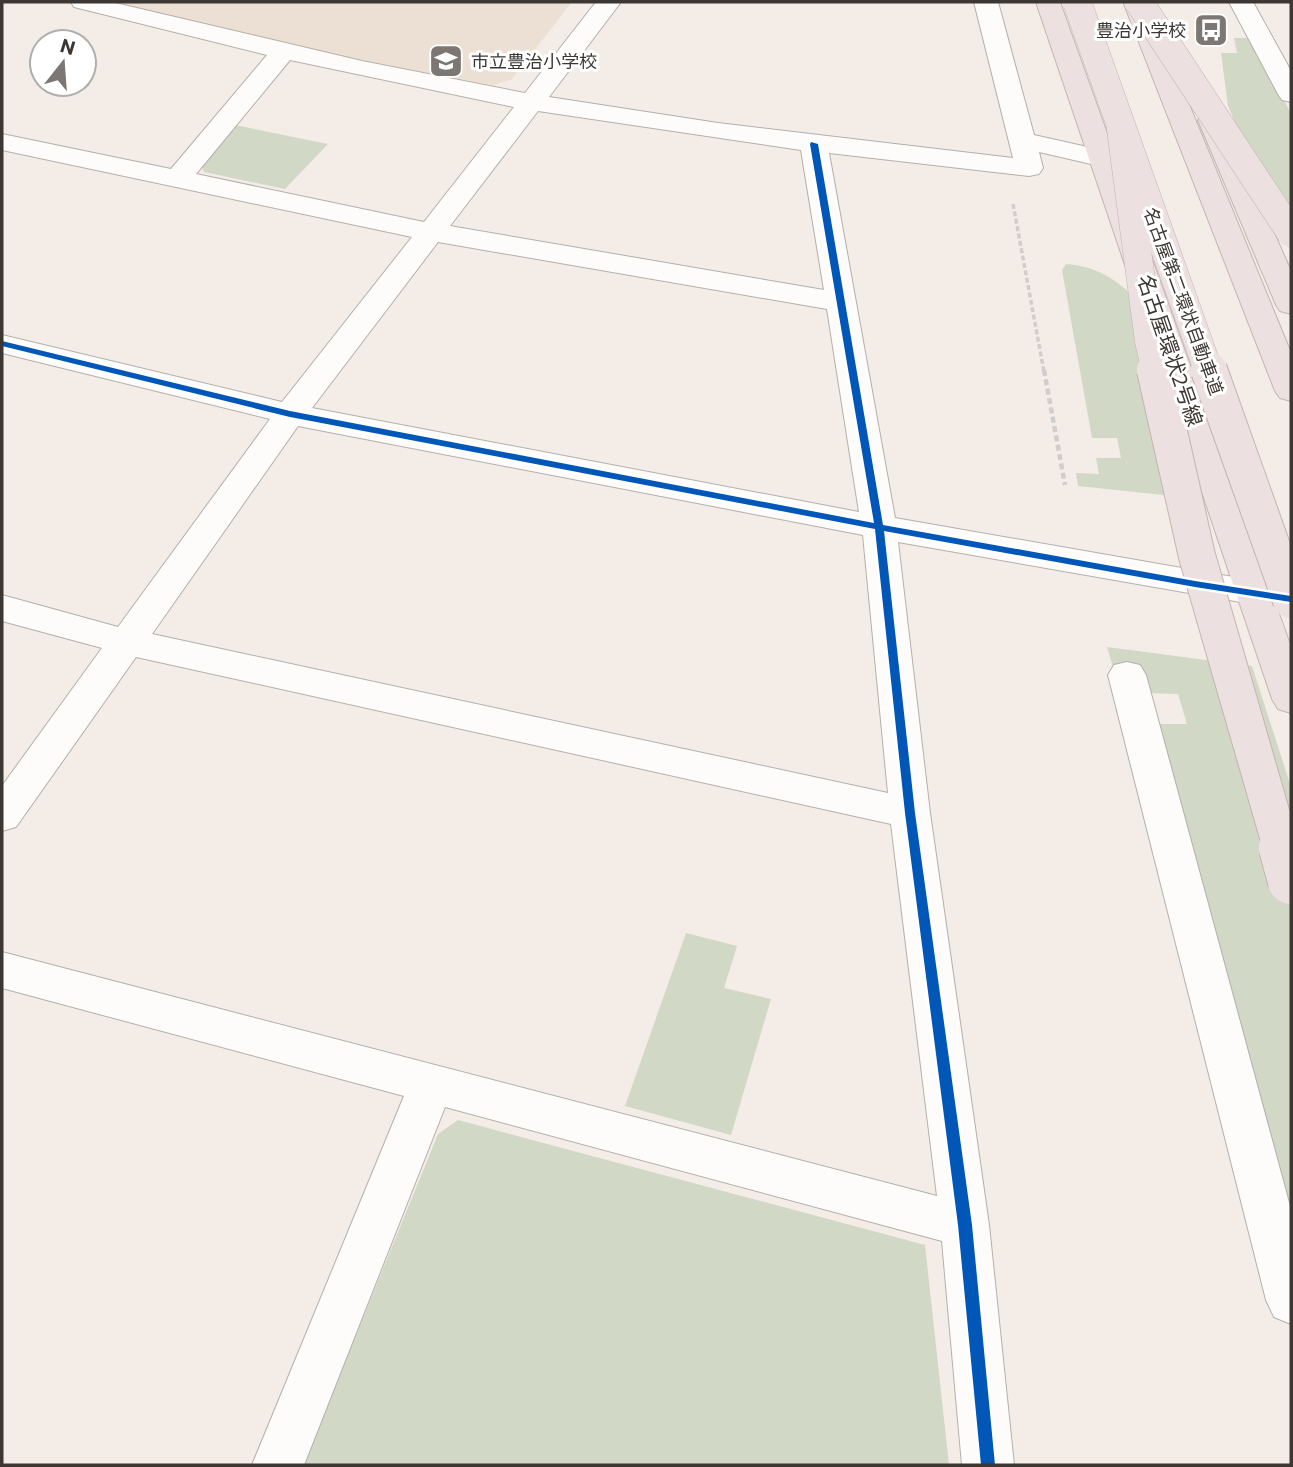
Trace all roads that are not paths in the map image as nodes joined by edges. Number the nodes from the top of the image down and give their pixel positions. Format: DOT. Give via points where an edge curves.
graph roads {
  1 [pos="83,2"];
  2 [pos="609,2"];
  3 [pos="986,2"];
  4 [pos="1048,2"];
  5 [pos="1077,2"];
  6 [pos="1137,2"];
  7 [pos="1161,2"];
  8 [pos="1241,2"];
  9 [pos="282,53"];
  10 [pos="1291,94"];
  11 [pos="532,102"];
  12 [pos="1120,122"];
  13 [pos="1022,139"];
  14 [pos="2,142"];
  15 [pos="814,144"];
  16 [pos="1104,159"];
  17 [pos="178,179"];
  18 [pos="432,232"];
  19 [pos="1291,233"];
  20 [pos="841,302"];
  21 [pos="1291,305"];
  22 [pos="2,344"];
  23 [pos="1291,391"];
  24 [pos="290,414"];
  25 [pos="879,527"];
  26 [pos="1256,593"];
  27 [pos="1291,599"];
  28 [pos="2,608"];
  29 [pos="127,642"];
  30 [pos="1127,675"];
  31 [pos="1291,699"];
  32 [pos="911,813"];
  33 [pos="2,816"];
  34 [pos="1291,881"];
  35 [pos="2,970"];
  36 [pos="432,1083"];
  37 [pos="965,1225"];
  38 [pos="1291,1300"];
  39 [pos="278,1465"];
  40 [pos="988,1465"];
  1 -- 9 [label="street"];
  2 -- 11 [label="street"];
  3 -- 13 [label="street"];
  4 -- 16 [label="highway, 名古屋環状2号線"];
  5 -- 12 [label="highway, 名古屋第二環状自動車道, bridge"];
  6 -- 19 [label="highway, bridge"];
  6 -- 23 [label="highway"];
  7 -- 21 [label="highway"];
  8 -- 10 [label="street"];
  9 -- 11 [label="street"];
  9 -- 17 [label="street"];
  11 -- 15 [label="street"];
  11 -- 18 [label="street"];
  12 -- 27 [label="highway, 名古屋第二環状自動車道, bridge"];
  12 -- 34 [label="highway, bridge" via="1149,341 1197,556"];
  13 -- 15 [label="street" via="1029,168"];
  13 -- 16 [label="street"];
  14 -- 17 [label="street"];
  15 -- 20 [label="street"];
  16 -- 26 [label="highway, 名古屋環状2号線"];
  17 -- 18 [label="street"];
  18 -- 20 [label="street"];
  18 -- 24 [label="street"];
  20 -- 25 [label="street"];
  22 -- 24 [label="street"];
  24 -- 25 [label="street"];
  24 -- 29 [label="street"];
  25 -- 26 [label="street"];
  25 -- 32 [label="street"];
  26 -- 27 [label="street"];
  26 -- 31 [label="highway, 名古屋環状2号線"];
  28 -- 29 [label="street"];
  29 -- 32 [label="street"];
  29 -- 33 [label="street"];
  30 -- 38 [label="street"];
  32 -- 37 [label="street"];
  35 -- 36 [label="street"];
  36 -- 37 [label="street"];
  36 -- 39 [label="street"];
  37 -- 40 [label="street"];
}
